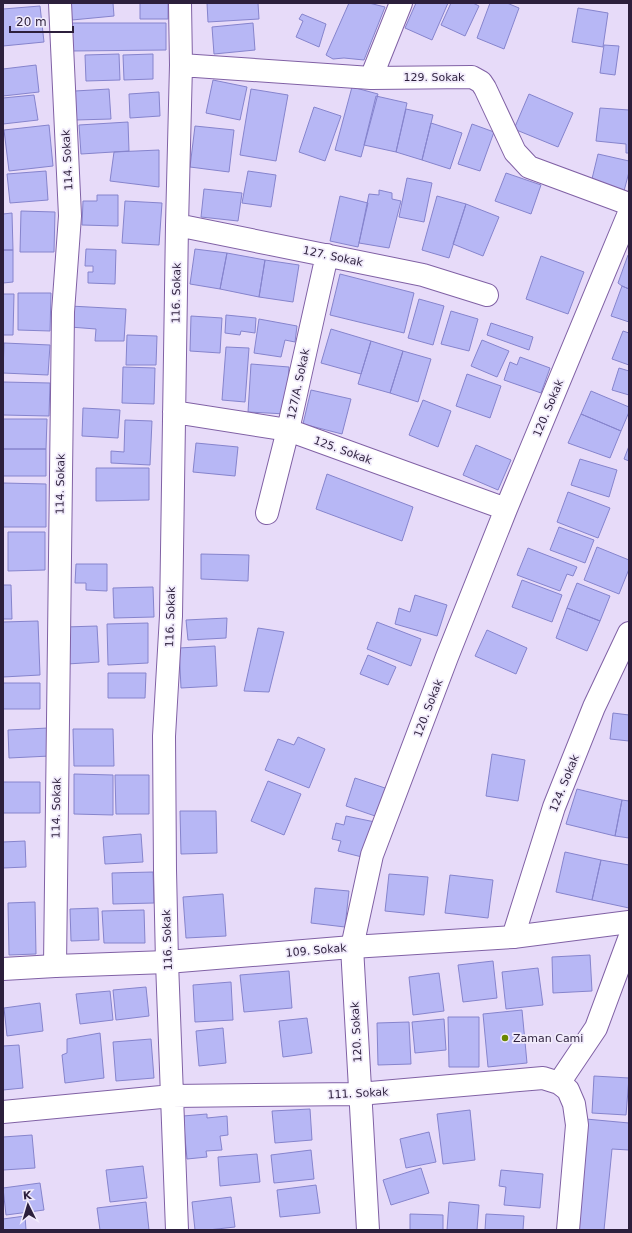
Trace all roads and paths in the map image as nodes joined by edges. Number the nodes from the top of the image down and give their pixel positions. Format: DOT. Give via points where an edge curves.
graph roads {
  1 [pos="60,3"];
  2 [pos="180,3"];
  3 [pos="401,3"];
  4 [pos="181,65"];
  5 [pos="371,78"];
  6 [pos="629,204"];
  7 [pos="629,213"];
  8 [pos="176,225"];
  9 [pos="326,255"];
  10 [pos="487,295"];
  11 [pos="174,412"];
  12 [pos="288,430"];
  13 [pos="506,510"];
  14 [pos="267,513"];
  15 [pos="629,633"];
  16 [pos="629,922"];
  17 [pos="513,937"];
  18 [pos="629,939"];
  19 [pos="352,947"];
  20 [pos="167,962"];
  21 [pos="55,966"];
  22 [pos="3,969"];
  23 [pos="559,1083"];
  24 [pos="360,1094"];
  25 [pos="172,1096"];
  26 [pos="3,1112"];
  27 [pos="177,1230"];
  28 [pos="368,1230"];
  29 [pos="568,1230"];
  1 -- 21 [label="street, 114. Sokak" via="70,216 62,312"];
  2 -- 4 [label="street, 116. Sokak"];
  3 -- 5 [label="street"];
  4 -- 5 [label="street, 129. Sokak"];
  4 -- 8 [label="street, 116. Sokak"];
  5 -- 6 [label="street, 129. Sokak" via="472,77 485,88 514,152 529,167"];
  7 -- 13 [label="street, 120. Sokak"];
  8 -- 9 [label="street, 127. Sokak"];
  8 -- 11 [label="street, 116. Sokak"];
  9 -- 10 [label="street, 127. Sokak" via="423,275"];
  9 -- 12 [label="street, 127/A. Sokak"];
  11 -- 12 [label="street, 125. Sokak"];
  11 -- 20 [label="street, 116. Sokak" via="171,616 164,736"];
  12 -- 13 [label="street, 125. Sokak"];
  12 -- 14 [label="street, 127/A. Sokak"];
  13 -- 19 [label="street, 120. Sokak" via="372,855"];
  15 -- 17 [label="street, 124. Sokak" via="594,707 554,807"];
  16 -- 17 [label="street, 109. Sokak"];
  17 -- 19 [label="street, 109. Sokak"];
  18 -- 23 [label="street" via="596,1028"];
  19 -- 20 [label="street, 109. Sokak"];
  19 -- 24 [label="street, 120. Sokak"];
  20 -- 21 [label="street, 109. Sokak"];
  20 -- 25 [label="street, 116. Sokak"];
  21 -- 22 [label="street, 109. Sokak"];
  23 -- 24 [label="street, 111. Sokak" via="543,1078"];
  23 -- 29 [label="street" via="568,1090 574,1104 577,1125"];
  24 -- 25 [label="street, 111. Sokak"];
  24 -- 28 [label="street, 120. Sokak"];
  25 -- 26 [label="street, 111. Sokak"];
  25 -- 27 [label="street, 116. Sokak"];
}
